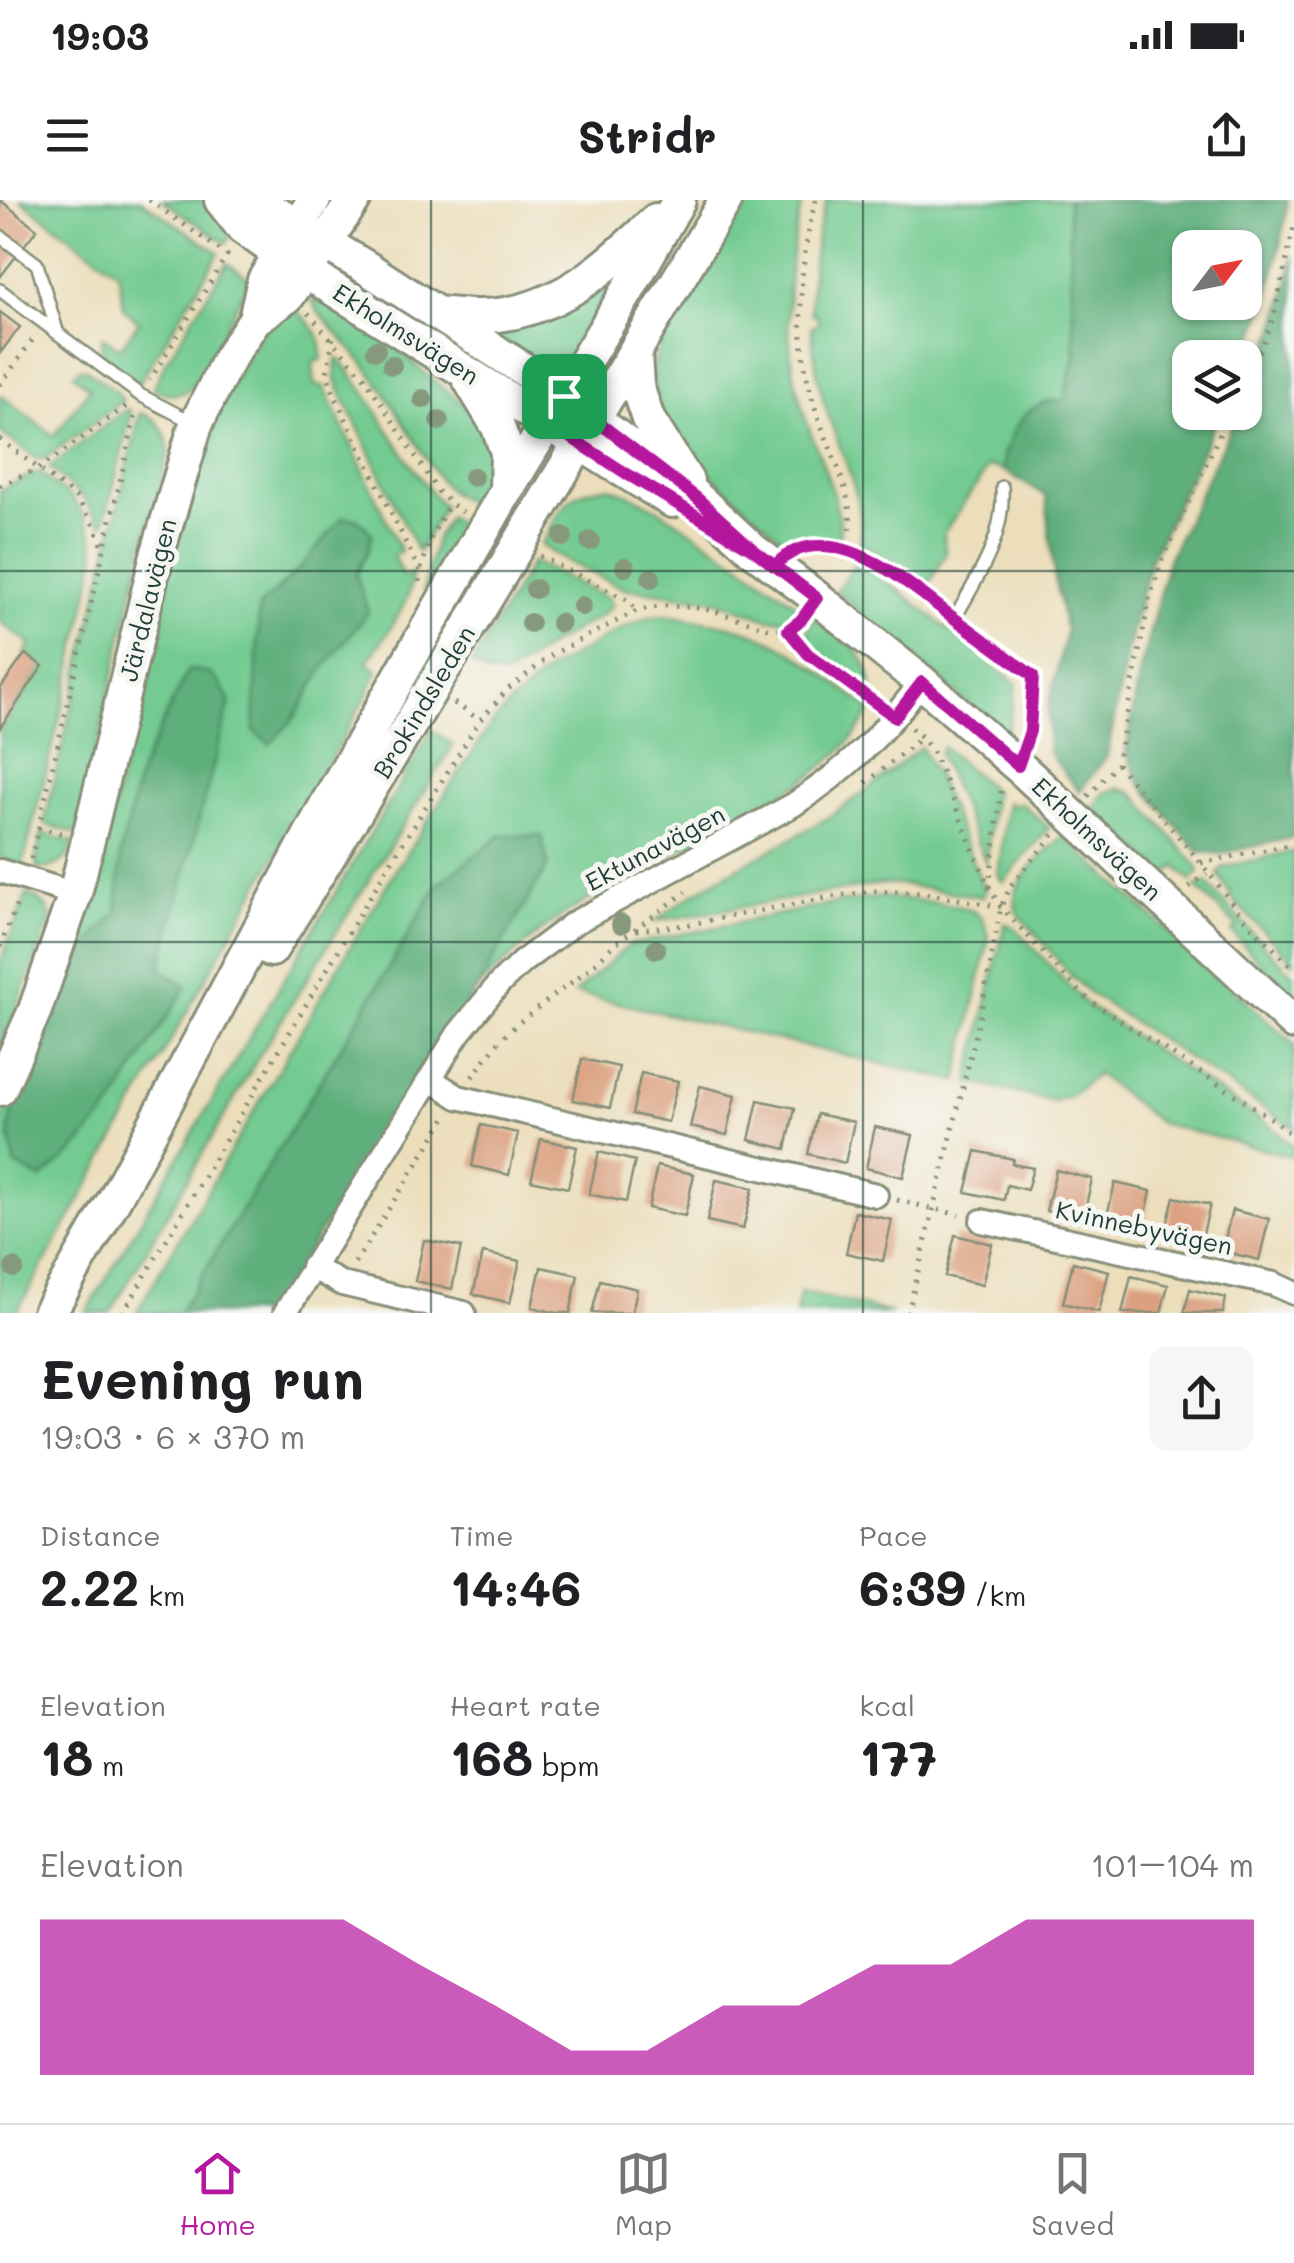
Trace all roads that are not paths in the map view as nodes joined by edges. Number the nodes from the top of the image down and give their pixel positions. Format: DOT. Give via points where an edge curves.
graph roads {
  1 [pos="221,200"];
  2 [pos="354,200"];
  3 [pos="678,200"];
  4 [pos="726,200"];
  5 [pos="239,228"];
  6 [pos="0,236"];
  7 [pos="296,253"];
  8 [pos="0,290"];
  9 [pos="434,313"];
  10 [pos="58,334"];
  11 [pos="635,353"];
  12 [pos="460,368"];
  13 [pos="555,409"];
  14 [pos="196,424"];
  15 [pos="588,431"];
  16 [pos="1002,487"];
  17 [pos="506,491"];
  18 [pos="697,498"];
  19 [pos="764,558"];
  20 [pos="954,618"];
  21 [pos="922,682"];
  22 [pos="1009,778"];
  23 [pos="0,871"];
  24 [pos="75,894"];
  25 [pos="1294,1022"];
  26 [pos="430,1079"];
  27 [pos="0,1089"];
  28 [pos="876,1195"];
  29 [pos="114,1200"];
  30 [pos="982,1220"];
  31 [pos="312,1266"];
  32 [pos="1294,1293"];
  33 [pos="49,1313"];
  34 [pos="285,1313"];
  35 [pos="464,1313"];
  1 -- 5 [label="main road, Ekholmsvägen"];
  2 -- 7 [label="main road, Järdalavägen"];
  3 -- 9 [label="main road" via="594,276 561,296 506,314"];
  3 -- 13 [label="main road, Brokindsleden"];
  4 -- 11 [label="main road, Brokindsleden"];
  5 -- 7 [label="main road, Ekholmsvägen" via="261,204"];
  6 -- 10 [label="lane" via="37,264"];
  7 -- 9 [label="main road, Ekholmsvägen" via="366,268"];
  7 -- 12 [label="main road, Ekholmsvägen"];
  7 -- 14 [label="main road, Järdalavägen"];
  8 -- 10 [label="lane"];
  9 -- 13 [label="main road, Ekholmsvägen"];
  10 -- 14 [label="lane" via="140,395"];
  11 -- 15 [label="main road, Brokindsleden"];
  11 -- 18 [label="main road" via="648,419"];
  12 -- 13 [label="main road, Ekholmsvägen"];
  12 -- 17 [label="main road" via="498,427 507,452"];
  13 -- 15 [label="main road, Ekholmsvägen"];
  13 -- 17 [label="main road, Brokindsleden"];
  14 -- 24 [label="main road, Järdalavägen" via="156,559"];
  15 -- 18 [label="main road, Ekholmsvägen"];
  15 -- 19 [label="main road, Ekholmsvägen" via="627,474"];
  15 -- 29 [label="main road, Brokindsleden"];
  16 -- 20 [label="lane" via="995,543"];
  17 -- 29 [label="main road, Brokindsleden" via="326,805"];
  18 -- 19 [label="main road, Ekholmsvägen"];
  19 -- 20 [label="lane" via="807,546 860,555"];
  19 -- 21 [label="main road, Ekholmsvägen"];
  20 -- 22 [label="lane" via="1033,676 1030,731"];
  21 -- 22 [label="main road, Ekholmsvägen"];
  21 -- 26 [label="street, Ektunavägen" via="861,755 816,790 574,923 522,962 476,1010"];
  22 -- 25 [label="main road, Ekholmsvägen"];
  23 -- 24 [label="street"];
  24 -- 27 [label="main road, Järdalavägen"];
  26 -- 28 [label="street" via="458,1097"];
  26 -- 31 [label="street, Ektunavägen"];
  29 -- 33 [label="main road, Brokindsleden"];
  30 -- 32 [label="street, Kvinnebyvägen"];
  31 -- 34 [label="street, Ektunavägen"];
  31 -- 35 [label="street" via="342,1284"];
}
